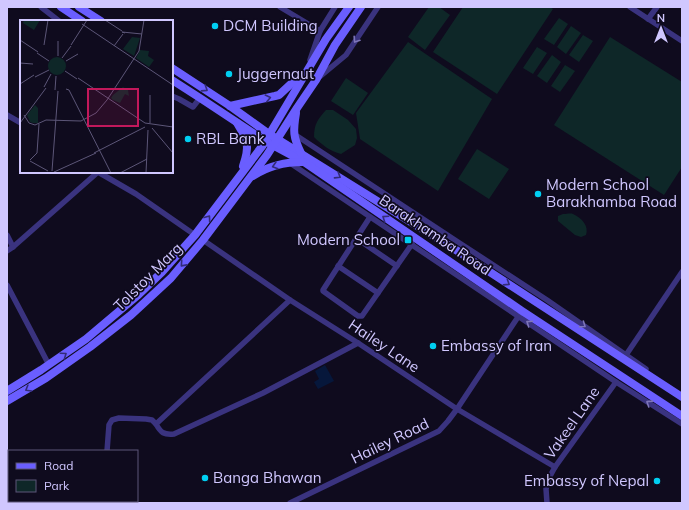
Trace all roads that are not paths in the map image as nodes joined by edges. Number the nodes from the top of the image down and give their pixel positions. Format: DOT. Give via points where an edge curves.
graph roads {
  1 [pos="41,7"];
  2 [pos="61,7"];
  3 [pos="79,7"];
  4 [pos="280,7"];
  5 [pos="335,7"];
  6 [pos="348,7"];
  7 [pos="361,7"];
  8 [pos="378,7"];
  9 [pos="630,7"];
  10 [pos="657,7"];
  11 [pos="648,19"];
  12 [pos="58,20"];
  13 [pos="80,20"];
  14 [pos="99,20"];
  15 [pos="320,31"];
  16 [pos="682,41"];
  17 [pos="173,69"];
  18 [pos="306,74"];
  19 [pos="316,80"];
  20 [pos="173,81"];
  21 [pos="173,96"];
  22 [pos="200,98"];
  23 [pos="230,106"];
  24 [pos="297,108"];
  25 [pos="7,115"];
  26 [pos="236,121"];
  27 [pos="20,122"];
  28 [pos="269,134"];
  29 [pos="294,134"];
  30 [pos="265,141"];
  31 [pos="275,142"];
  32 [pos="303,158"];
  33 [pos="290,163"];
  34 [pos="97,173"];
  35 [pos="100,173"];
  36 [pos="241,173"];
  37 [pos="250,178"];
  38 [pos="370,217"];
  39 [pos="7,235"];
  40 [pos="195,235"];
  41 [pos="356,238"];
  42 [pos="203,240"];
  43 [pos="412,244"];
  44 [pos="13,247"];
  45 [pos="7,251"];
  46 [pos="338,266"];
  47 [pos="397,266"];
  48 [pos="682,273"];
  49 [pos="7,285"];
  50 [pos="378,293"];
  51 [pos="531,294"];
  52 [pos="290,300"];
  53 [pos="520,313"];
  54 [pos="358,343"];
  55 [pos="626,355"];
  56 [pos="49,365"];
  57 [pos="616,382"];
  58 [pos="7,391"];
  59 [pos="682,393"];
  60 [pos="682,397"];
  61 [pos="7,401"];
  62 [pos="457,409"];
  63 [pos="682,416"];
  64 [pos="156,424"];
  65 [pos="682,424"];
  66 [pos="107,450"];
  67 [pos="555,467"];
  68 [pos="290,503"];
  69 [pos="547,503"];
  1 -- 12 [label="street"];
  2 -- 13 [label="main road"];
  3 -- 14 [label="main road"];
  4 -- 15 [label="street"];
  5 -- 15 [label="street"];
  6 -- 18 [label="main road, Tolstoy Marg"];
  7 -- 19 [label="main road, Tolstoy Marg" via="335,45"];
  8 -- 19 [label="street, one-way" via="346,56"];
  9 -- 11 [label="street"];
  10 -- 11 [label="street"];
  11 -- 16 [label="street"];
  15 -- 18 [label="street"];
  17 -- 23 [label="main road, Barakhamba Road, one-way"];
  23 -- 18 [label="main road, one-way" via="276,96"];
  18 -- 28 [label="main road, Tolstoy Marg"];
  19 -- 24 [label="main road, Tolstoy Marg"];
  20 -- 22 [label="main road, Barakhamba Road"];
  21 -- 22 [label="street" via="193,107"];
  22 -- 26 [label="main road, Barakhamba Road"];
  23 -- 28 [label="main road, Barakhamba Road"];
  24 -- 29 [label="main road"];
  24 -- 31 [label="main road, Tolstoy Marg"];
  25 -- 27 [label="street"];
  26 -- 30 [label="main road, Barakhamba Road"];
  26 -- 36 [label="main road" via="248,145"];
  28 -- 30 [label="main road, Tolstoy Marg"];
  28 -- 31 [label="main road, Barakhamba Road"];
  29 -- 32 [label="main road"];
  29 -- 51 [label="street"];
  30 -- 31 [label="main road, Barakhamba Road"];
  30 -- 36 [label="main road, Tolstoy Marg"];
  31 -- 32 [label="main road, Barakhamba Road"];
  31 -- 37 [label="main road, Tolstoy Marg"];
  32 -- 33 [label="main road"];
  32 -- 51 [label="main road, Barakhamba Road, one-way"];
  53 -- 32 [label="main road, Barakhamba Road, one-way"];
  33 -- 37 [label="main road, one-way" via="266,169"];
  33 -- 38 [label="street"];
  34 -- 44 [label="street"];
  35 -- 40 [label="street" via="136,194"];
  40 -- 36 [label="main road, Tolstoy Marg, one-way"];
  37 -- 42 [label="main road, Tolstoy Marg"];
  38 -- 41 [label="street"];
  38 -- 43 [label="street"];
  39 -- 44 [label="street"];
  56 -- 40 [label="main road, Tolstoy Marg, one-way" via="126,306 162,272"];
  41 -- 46 [label="street"];
  41 -- 47 [label="street"];
  42 -- 52 [label="street, Hailey Lane"];
  42 -- 61 [label="main road, Tolstoy Marg, one-way" via="165,284 131,315 84,352"];
  43 -- 47 [label="street"];
  43 -- 53 [label="street"];
  44 -- 45 [label="street"];
  46 -- 50 [label="street"];
  46 -- 50 [label="street" via="323,291 358,316 362,316"];
  47 -- 50 [label="street"];
  48 -- 55 [label="street"];
  49 -- 56 [label="street"];
  51 -- 55 [label="street, one-way" via="547,300"];
  51 -- 60 [label="main road, Barakhamba Road"];
  52 -- 54 [label="street, Hailey Lane"];
  52 -- 64 [label="street"];
  57 -- 53 [label="street, one-way"];
  53 -- 62 [label="street, Hailey Road"];
  53 -- 63 [label="main road, Barakhamba Road"];
  54 -- 62 [label="street, Hailey Lane"];
  54 -- 64 [label="street" via="263,393 174,434 166,434"];
  55 -- 59 [label="street"];
  56 -- 58 [label="main road, Tolstoy Marg"];
  65 -- 57 [label="street, one-way"];
  57 -- 67 [label="street, Vakeel Lane"];
  62 -- 67 [label="street, Hailey Lane"];
  62 -- 68 [label="street, Hailey Road" via="439,431"];
  64 -- 66 [label="street" via="146,419 112,420 109,425"];
  67 -- 69 [label="street, Vakeel Lane" via="546,489"];
}
